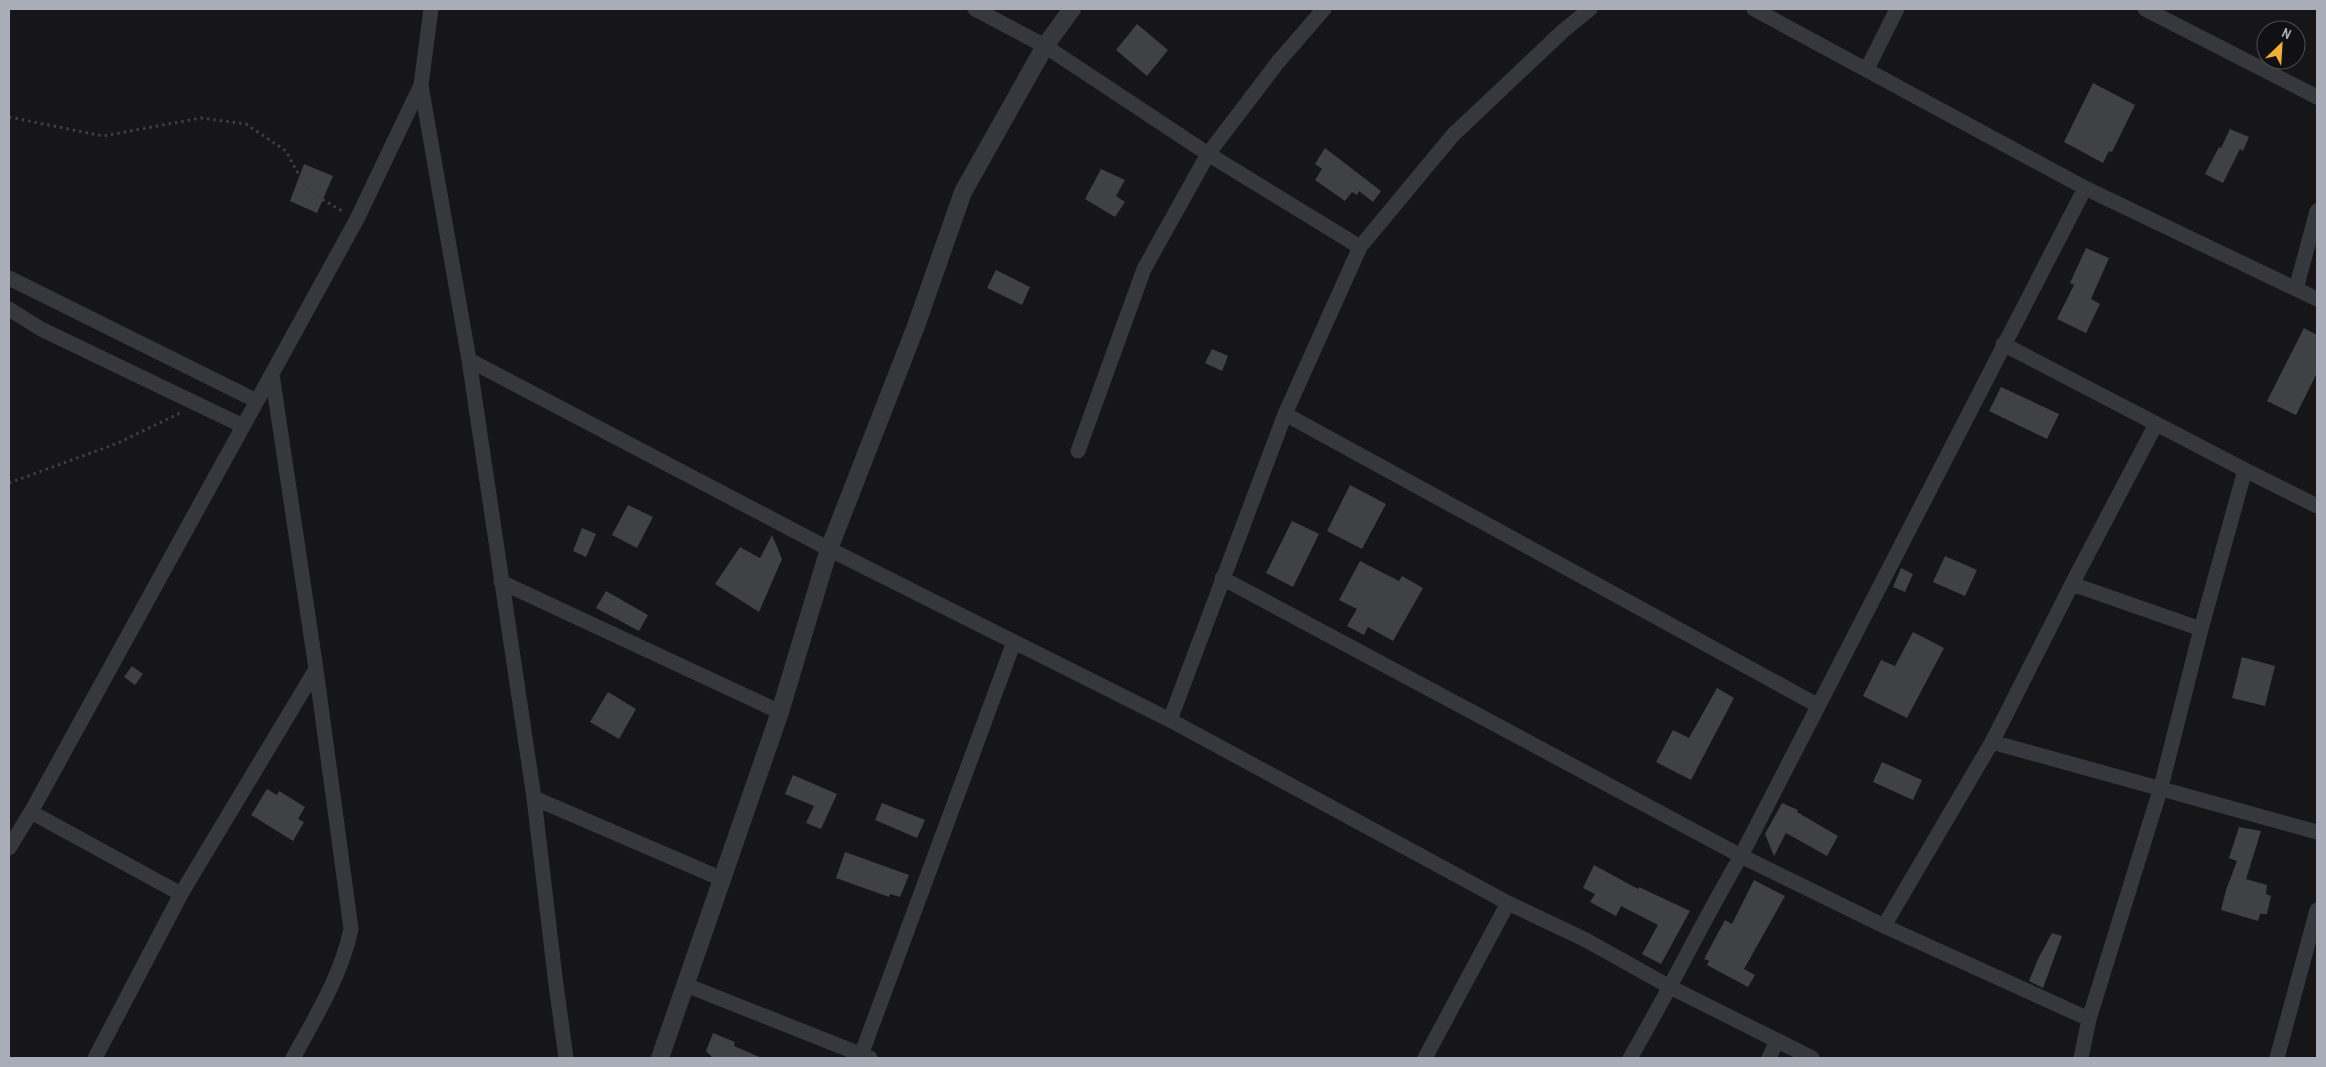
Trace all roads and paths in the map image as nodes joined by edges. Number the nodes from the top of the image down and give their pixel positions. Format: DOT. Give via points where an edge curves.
graph roads {
  1 [pos="431,9"];
  2 [pos="975,9"];
  3 [pos="1072,9"];
  4 [pos="1324,9"];
  5 [pos="1590,9"];
  6 [pos="1754,9"];
  7 [pos="1898,9"];
  8 [pos="2145,9"];
  9 [pos="1046,46"];
  10 [pos="1867,69"];
  11 [pos="422,85"];
  12 [pos="2317,97"];
  13 [pos="9,117"];
  14 [pos="1208,154"];
  15 [pos="2085,188"];
  16 [pos="2317,211"];
  17 [pos="357,219"];
  18 [pos="1360,247"];
  19 [pos="9,278"];
  20 [pos="2296,289"];
  21 [pos="2317,299"];
  22 [pos="9,309"];
  23 [pos="2003,344"];
  24 [pos="469,360"];
  25 [pos="272,374"];
  26 [pos="257,401"];
  27 [pos="196,404"];
  28 [pos="1285,414"];
  29 [pos="2156,424"];
  30 [pos="243,426"];
  31 [pos="1078,451"];
  32 [pos="2245,470"];
  33 [pos="9,483"];
  34 [pos="2317,506"];
  35 [pos="829,549"];
  36 [pos="1222,578"];
  37 [pos="501,582"];
  38 [pos="2072,584"];
  39 [pos="2200,629"];
  40 [pos="1014,642"];
  41 [pos="316,669"];
  42 [pos="1817,705"];
  43 [pos="780,712"];
  44 [pos="1170,720"];
  45 [pos="1992,742"];
  46 [pos="2160,787"];
  47 [pos="534,798"];
  48 [pos="31,812"];
  49 [pos="2317,832"];
  50 [pos="9,848"];
  51 [pos="1741,856"];
  52 [pos="722,879"];
  53 [pos="181,894"];
  54 [pos="1508,903"];
  55 [pos="2317,910"];
  56 [pos="1884,926"];
  57 [pos="686,985"];
  58 [pos="1670,987"];
  59 [pos="2089,1019"];
  60 [pos="1777,1041"];
  61 [pos="864,1057"];
  62 [pos="95,1058"];
  63 [pos="293,1058"];
  64 [pos="566,1058"];
  65 [pos="660,1058"];
  66 [pos="1425,1058"];
  67 [pos="1630,1058"];
  68 [pos="1769,1058"];
  69 [pos="1812,1058"];
  70 [pos="2081,1058"];
  71 [pos="2277,1058"];
  1 -- 11 [label="street"];
  2 -- 9 [label="street"];
  3 -- 9 [label="street"];
  4 -- 14 [label="street" via="1278,62"];
  5 -- 18 [label="street" via="1453,135"];
  6 -- 10 [label="street"];
  7 -- 10 [label="street"];
  8 -- 12 [label="street"];
  9 -- 14 [label="street"];
  9 -- 35 [label="street" via="962,192 916,326"];
  10 -- 15 [label="street"];
  11 -- 17 [label="street"];
  11 -- 24 [label="street"];
  13 -- 17 [label="path" via="103,136 201,118 246,124 286,151 305,186"];
  14 -- 18 [label="street"];
  14 -- 31 [label="street" via="1144,269"];
  15 -- 20 [label="street"];
  15 -- 23 [label="street"];
  16 -- 20 [label="street"];
  17 -- 25 [label="street"];
  18 -- 28 [label="street"];
  19 -- 26 [label="street"];
  20 -- 21 [label="street"];
  22 -- 27 [label="street" via="41,329"];
  23 -- 29 [label="street"];
  23 -- 42 [label="street"];
  24 -- 35 [label="street"];
  24 -- 37 [label="street"];
  25 -- 26 [label="street"];
  25 -- 41 [label="street"];
  26 -- 30 [label="street"];
  27 -- 30 [label="street"];
  27 -- 33 [label="path" via="118,442"];
  28 -- 36 [label="street"];
  28 -- 42 [label="street"];
  29 -- 32 [label="street"];
  29 -- 38 [label="street"];
  30 -- 48 [label="street"];
  32 -- 34 [label="street"];
  32 -- 39 [label="street"];
  35 -- 40 [label="street"];
  35 -- 43 [label="street"];
  36 -- 44 [label="street"];
  36 -- 51 [label="street"];
  37 -- 43 [label="street"];
  37 -- 47 [label="street"];
  38 -- 39 [label="street"];
  38 -- 45 [label="street"];
  39 -- 46 [label="street"];
  40 -- 44 [label="street"];
  40 -- 61 [label="street"];
  41 -- 53 [label="street"];
  41 -- 63 [label="street" via="352,930 338,976"];
  42 -- 51 [label="street"];
  43 -- 52 [label="street"];
  44 -- 54 [label="street"];
  45 -- 46 [label="street"];
  45 -- 56 [label="street"];
  46 -- 49 [label="street"];
  46 -- 59 [label="street"];
  47 -- 52 [label="street"];
  47 -- 64 [label="street"];
  48 -- 50 [label="street"];
  48 -- 53 [label="street"];
  51 -- 56 [label="street"];
  51 -- 58 [label="street"];
  52 -- 57 [label="street"];
  53 -- 62 [label="street"];
  54 -- 58 [label="street" via="1586,940"];
  54 -- 66 [label="street"];
  55 -- 71 [label="street"];
  56 -- 59 [label="street"];
  57 -- 61 [label="street"];
  57 -- 65 [label="street"];
  58 -- 60 [label="street"];
  58 -- 67 [label="street"];
  59 -- 70 [label="street"];
  60 -- 68 [label="street"];
  60 -- 69 [label="street"];
}
